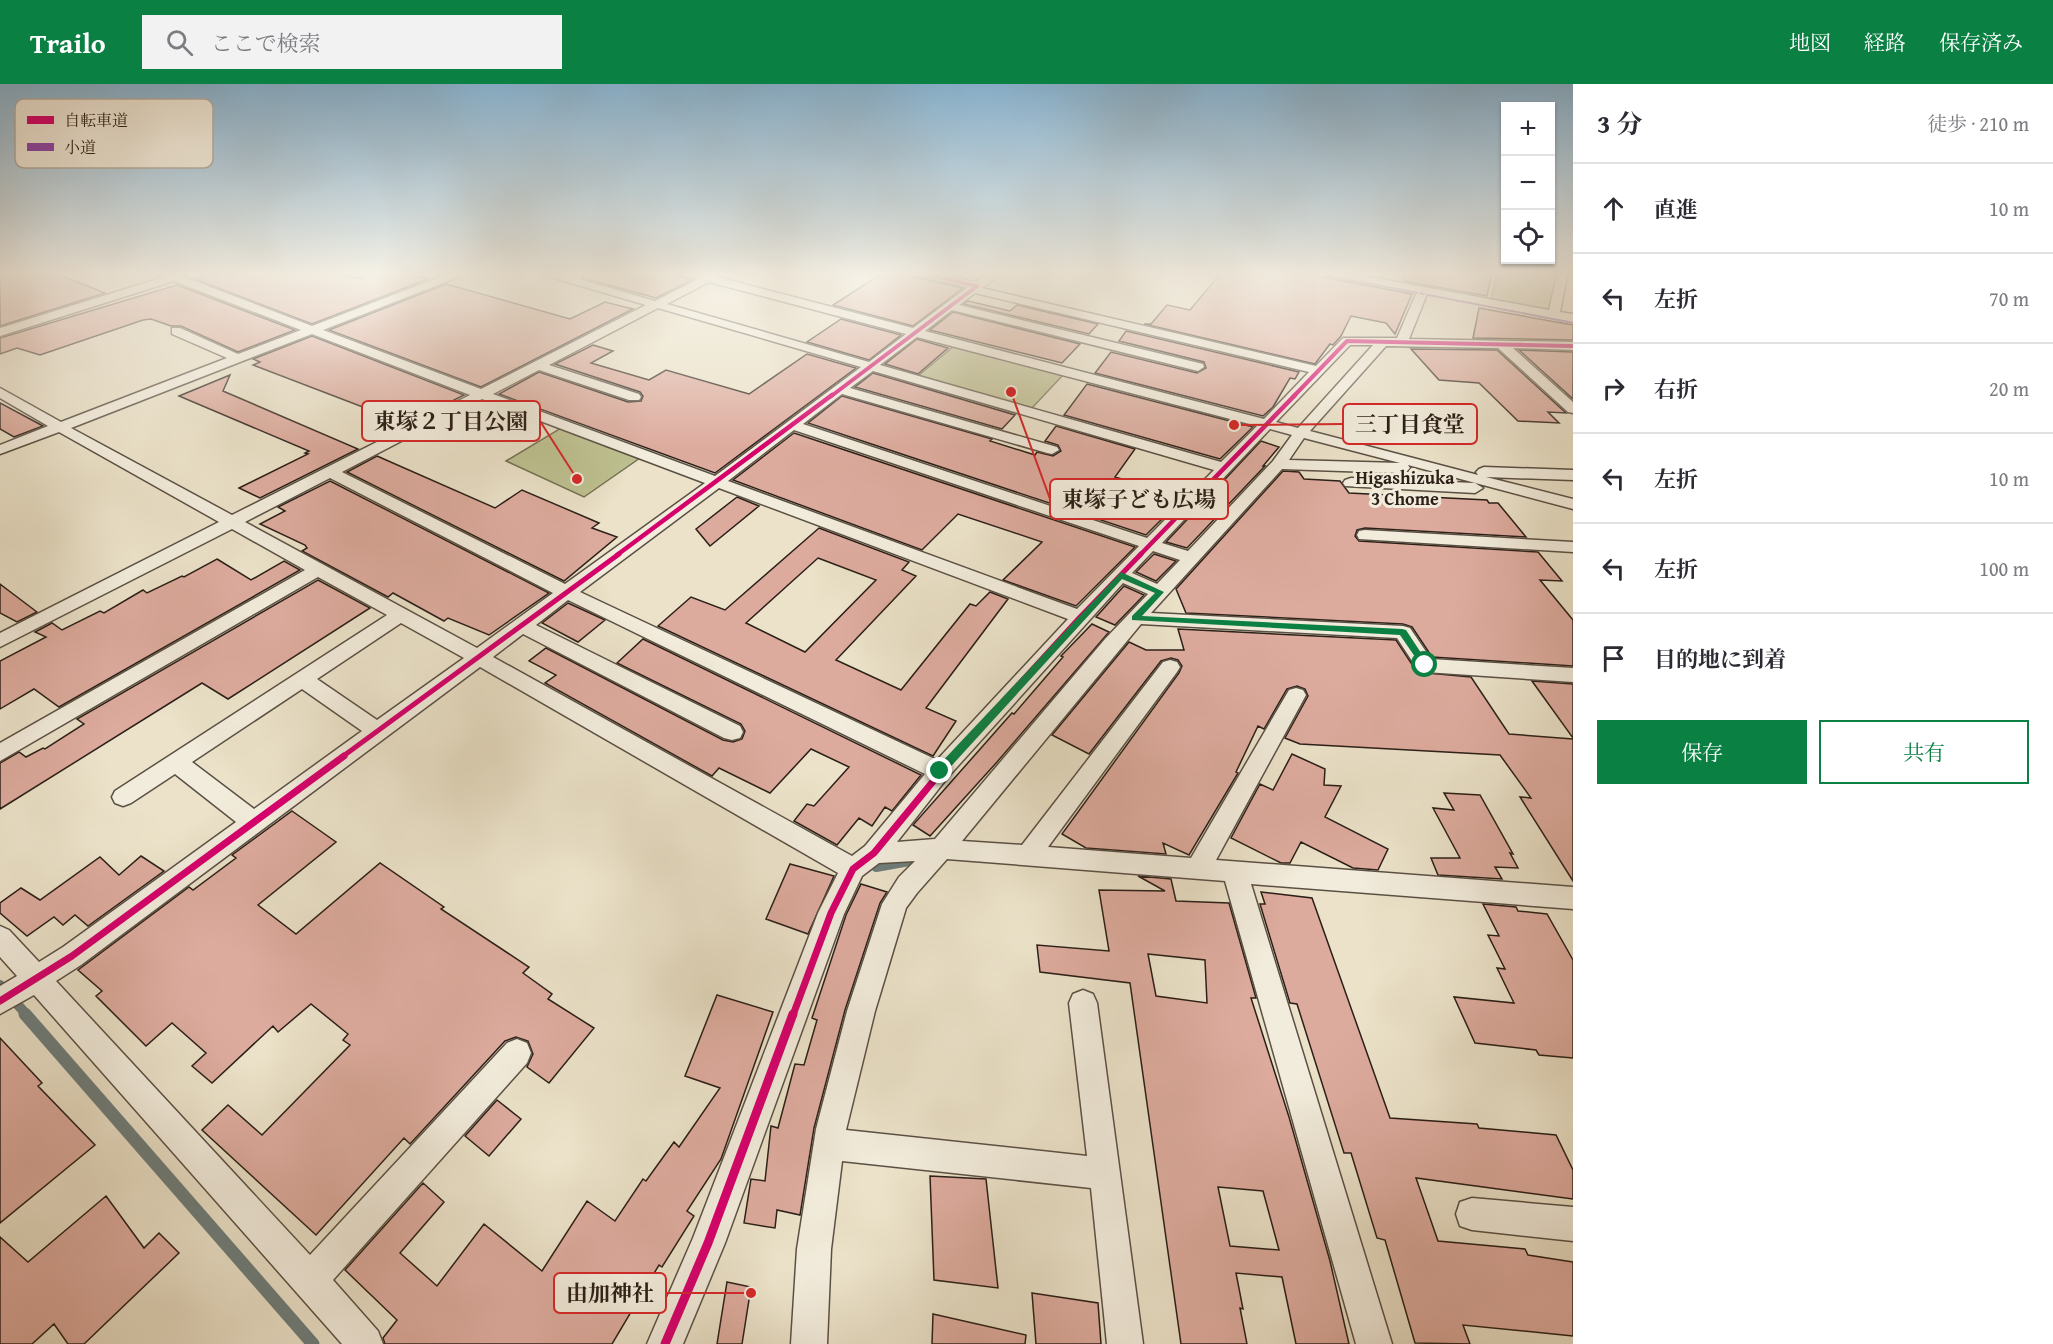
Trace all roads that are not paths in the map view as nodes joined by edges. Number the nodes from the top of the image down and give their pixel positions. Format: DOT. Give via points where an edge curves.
graph roads {
  1 [pos="176,331"];
  2 [pos="311,331"];
  3 [pos="315,331"];
  4 [pos="603,331"];
  5 [pos="748,331"];
  6 [pos="910,331"];
  7 [pos="1050,331"];
  8 [pos="1158,331"];
  9 [pos="1399,331"];
  10 [pos="915,332"];
  11 [pos="1393,342"];
  12 [pos="1502,344"];
  13 [pos="1573,346"];
  14 [pos="238,359"];
  15 [pos="537,365"];
  16 [pos="870,366"];
  17 [pos="1197,367"];
  18 [pos="1320,370"];
  19 [pos="840,389"];
  20 [pos="0,392"];
  21 [pos="481,394"];
  22 [pos="634,397"];
  23 [pos="1573,409"];
  24 [pos="1267,424"];
  25 [pos="792,425"];
  26 [pos="61,428"];
  27 [pos="1301,433"];
  28 [pos="0,450"];
  29 [pos="1052,450"];
  30 [pos="1278,464"];
  31 [pos="1224,468"];
  32 [pos="1441,470"];
  33 [pos="330,472"];
  34 [pos="1573,475"];
  35 [pos="718,481"];
  36 [pos="1351,483"];
  37 [pos="1499,485"];
  38 [pos="1573,504"];
  39 [pos="235,522"];
  40 [pos="1365,535"];
  41 [pos="1150,545"];
  42 [pos="1573,547"];
  43 [pos="1191,558"];
  44 [pos="319,569"];
  45 [pos="1121,575"];
  46 [pos="566,592"];
  47 [pos="1160,592"];
  48 [pos="400,614"];
  49 [pos="1080,617"];
  50 [pos="1135,618"];
  51 [pos="521,625"];
  52 [pos="0,641"];
  53 [pos="478,657"];
  54 [pos="1170,667"];
  55 [pos="1573,675"];
  56 [pos="302,679"];
  57 [pos="1296,695"];
  58 [pos="378,731"];
  59 [pos="732,732"];
  60 [pos="0,753"];
  61 [pos="176,762"];
  62 [pos="940,771"];
  63 [pos="123,797"];
  64 [pos="253,822"];
  65 [pos="941,849"];
  66 [pos="1028,856"];
  67 [pos="863,861"];
  68 [pos="1198,869"];
  69 [pos="1234,872"];
  70 [pos="1573,898"];
  71 [pos="0,938"];
  72 [pos="19,988"];
  73 [pos="1083,1003"];
  74 [pos="517,1053"];
  75 [pos="829,1144"];
  76 [pos="1105,1174"];
  77 [pos="1472,1214"];
  78 [pos="1573,1224"];
  79 [pos="310,1280"];
  80 [pos="365,1344"];
  81 [pos="664,1344"];
  82 [pos="809,1344"];
  83 [pos="1125,1344"];
  84 [pos="1374,1344"];
  1 -- 14 [label="street"];
  2 -- 14 [label="street"];
  3 -- 21 [label="street"];
  4 -- 15 [label="street"];
  5 -- 16 [label="street"];
  6 -- 10 [label="street"];
  7 -- 17 [label="street"];
  8 -- 18 [label="street"];
  9 -- 11 [label="street"];
  10 -- 16 [label="street"];
  10 -- 24 [label="street"];
  11 -- 12 [label="street"];
  11 -- 18 [label="street" via="1347,341"];
  11 -- 27 [label="street"];
  12 -- 13 [label="street"];
  12 -- 23 [label="street"];
  14 -- 26 [label="street"];
  15 -- 21 [label="street"];
  15 -- 22 [label="street"];
  16 -- 19 [label="street"];
  16 -- 31 [label="street"];
  18 -- 24 [label="street"];
  19 -- 25 [label="street"];
  19 -- 29 [label="street"];
  20 -- 26 [label="street"];
  21 -- 33 [label="street"];
  21 -- 35 [label="street"];
  24 -- 27 [label="street"];
  24 -- 31 [label="street"];
  25 -- 35 [label="street"];
  25 -- 41 [label="street"];
  26 -- 28 [label="street"];
  26 -- 39 [label="street"];
  27 -- 30 [label="street"];
  27 -- 32 [label="street"];
  30 -- 32 [label="street"];
  30 -- 43 [label="street"];
  31 -- 41 [label="street"];
  32 -- 34 [label="street"];
  32 -- 37 [label="street"];
  33 -- 39 [label="street"];
  33 -- 46 [label="street"];
  35 -- 46 [label="street"];
  35 -- 49 [label="street"];
  36 -- 37 [label="street" via="1490,488"];
  37 -- 38 [label="street"];
  39 -- 44 [label="street"];
  39 -- 52 [label="street"];
  40 -- 42 [label="street"];
  41 -- 43 [label="street"];
  41 -- 45 [label="street"];
  43 -- 47 [label="street"];
  44 -- 48 [label="street"];
  44 -- 60 [label="street"];
  45 -- 47 [label="street"];
  45 -- 49 [label="street"];
  46 -- 51 [label="street"];
  46 -- 62 [label="street"];
  47 -- 50 [label="street"];
  48 -- 53 [label="street"];
  48 -- 56 [label="street"];
  49 -- 62 [label="street"];
  50 -- 55 [label="street" via="1402,632 1425,665"];
  50 -- 65 [label="street"];
  51 -- 53 [label="street"];
  51 -- 59 [label="street"];
  53 -- 58 [label="street"];
  53 -- 67 [label="street"];
  54 -- 66 [label="street"];
  56 -- 58 [label="street"];
  56 -- 61 [label="street"];
  57 -- 68 [label="street"];
  58 -- 64 [label="street"];
  61 -- 63 [label="street"];
  61 -- 64 [label="street"];
  62 -- 67 [label="street"];
  64 -- 72 [label="street" via="72,956"];
  65 -- 66 [label="street"];
  65 -- 67 [label="street"];
  65 -- 75 [label="street" via="895,903 861,1011"];
  66 -- 68 [label="street"];
  67 -- 81 [label="street" via="831,913 708,1243"];
  68 -- 69 [label="street"];
  69 -- 70 [label="street"];
  69 -- 84 [label="street"];
  71 -- 72 [label="street"];
  72 -- 79 [label="street"];
  73 -- 76 [label="street"];
  74 -- 79 [label="street"];
  75 -- 76 [label="street"];
  75 -- 82 [label="street" via="814,1249"];
  76 -- 83 [label="street"];
  77 -- 78 [label="street"];
  79 -- 80 [label="street"];
}
